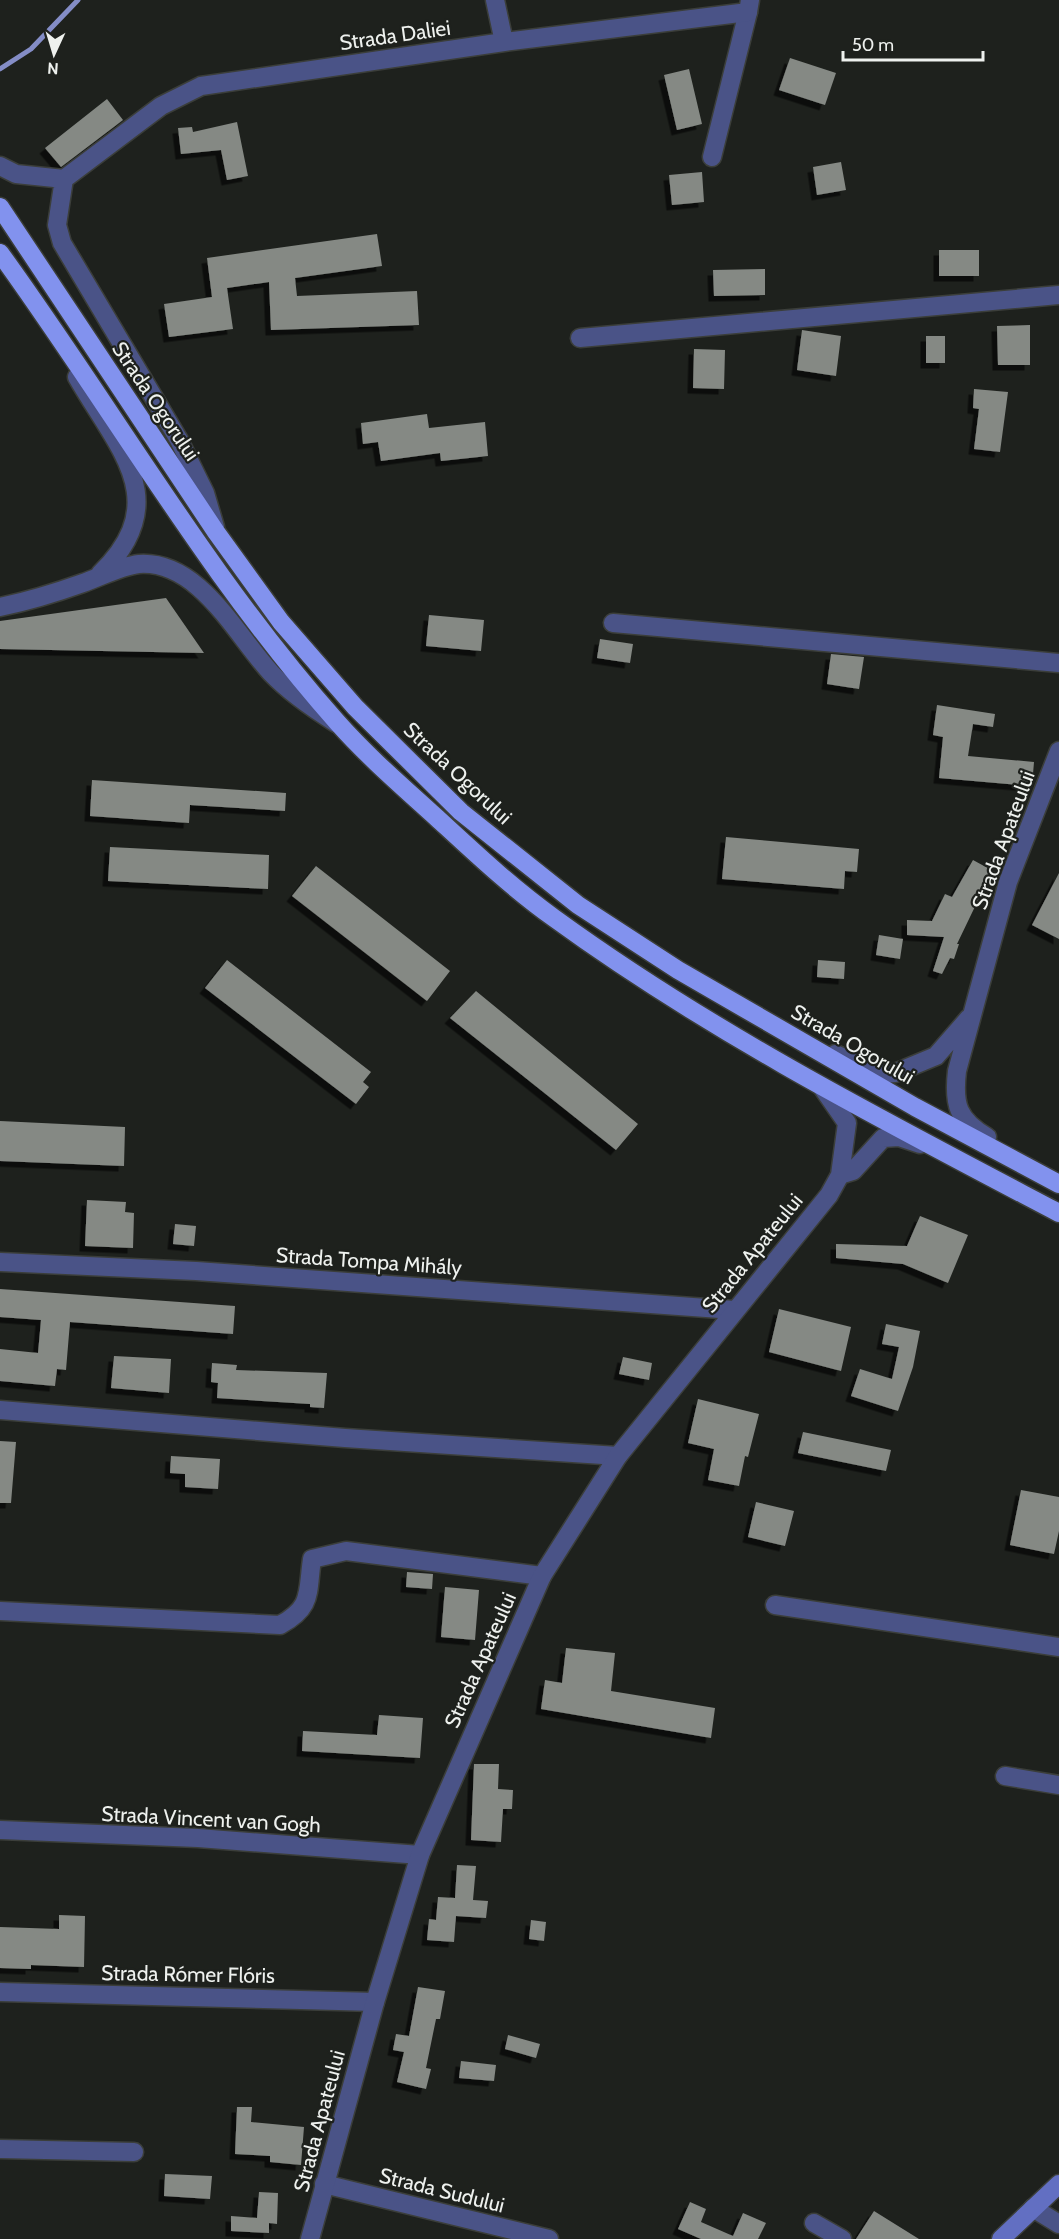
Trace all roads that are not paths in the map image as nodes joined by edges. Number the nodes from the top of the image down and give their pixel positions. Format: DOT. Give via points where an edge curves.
graph roads {
  1 [pos="495,0"];
  2 [pos="749,6"];
  3 [pos="504,42"];
  4 [pos="712,157"];
  5 [pos="0,166"];
  6 [pos="64,179"];
  7 [pos="0,207"];
  8 [pos="0,253"];
  9 [pos="29,293"];
  10 [pos="1059,295"];
  11 [pos="580,338"];
  12 [pos="216,532"];
  13 [pos="97,578"];
  14 [pos="0,608"];
  15 [pos="613,623"];
  16 [pos="1059,663"];
  17 [pos="339,725"];
  18 [pos="1059,752"];
  19 [pos="972,1014"];
  20 [pos="789,1033"];
  21 [pos="822,1087"];
  22 [pos="944,1152"];
  23 [pos="840,1175"];
  24 [pos="1059,1179"];
  25 [pos="1059,1184"];
  26 [pos="1059,1213"];
  27 [pos="0,1262"];
  28 [pos="734,1310"];
  29 [pos="0,1410"];
  30 [pos="618,1456"];
  31 [pos="542,1576"];
  32 [pos="775,1605"];
  33 [pos="0,1611"];
  34 [pos="1059,1647"];
  35 [pos="1005,1776"];
  36 [pos="1059,1785"];
  37 [pos="0,1830"];
  38 [pos="420,1855"];
  39 [pos="0,1992"];
  40 [pos="375,2002"];
  41 [pos="0,2149"];
  42 [pos="134,2152"];
  43 [pos="324,2184"];
  44 [pos="1059,2184"];
  45 [pos="1033,2208"];
  46 [pos="814,2223"];
  47 [pos="1059,2223"];
  48 [pos="498,2233"];
  49 [pos="310,2239"];
  50 [pos="549,2239"];
  51 [pos="842,2239"];
  52 [pos="1000,2239"];
  1 -- 3 [label="street"];
  2 -- 3 [label="street, Strada Daliei"];
  2 -- 4 [label="street"];
  3 -- 6 [label="street, Strada Daliei" via="201,86 161,106"];
  5 -- 6 [label="street" via="16,174"];
  6 -- 12 [label="street" via="57,225 62,243 179,440 205,493"];
  7 -- 12 [label="highway, Strada Ogorului"];
  8 -- 9 [label="highway"];
  9 -- 13 [label="street" via="127,458 136,488 138,508 128,541"];
  9 -- 17 [label="highway" via="223,579"];
  10 -- 11 [label="street"];
  12 -- 20 [label="highway, Strada Ogorului" via="316,664 461,812 578,905"];
  13 -- 14 [label="street" via="40,599"];
  13 -- 17 [label="street" via="137,564 157,565 184,576 222,612 291,692"];
  15 -- 16 [label="street"];
  17 -- 21 [label="highway" via="382,769 553,918 693,1011"];
  18 -- 19 [label="street, Strada Apateului" via="1008,882"];
  19 -- 20 [label="street, Strada Apateului" via="936,1056 895,1073 882,1074"];
  19 -- 24 [label="street, Strada Apateului" via="955,1087 967,1125"];
  20 -- 25 [label="highway, Strada Ogorului" via="915,1107"];
  21 -- 22 [label="highway"];
  21 -- 23 [label="street, Strada Apateului" via="847,1123"];
  22 -- 23 [label="street, Strada Apateului" via="899,1137 883,1138 853,1171"];
  22 -- 26 [label="highway"];
  23 -- 28 [label="street, Strada Apateului" via="829,1195"];
  27 -- 28 [label="street, Strada Tompa Mihály" via="208,1272"];
  28 -- 30 [label="street, Strada Apateului"];
  29 -- 30 [label="street"];
  30 -- 31 [label="street, Strada Apateului"];
  31 -- 33 [label="street" via="346,1551 312,1559 306,1600 297,1615 280,1625"];
  31 -- 38 [label="street, Strada Apateului"];
  32 -- 34 [label="street"];
  35 -- 36 [label="street"];
  37 -- 38 [label="street, Strada Vincent van Gogh" via="198,1838"];
  38 -- 40 [label="street, Strada Apateului"];
  39 -- 40 [label="street, Strada Rómer Flóris"];
  40 -- 43 [label="street, Strada Apateului"];
  41 -- 42 [label="street"];
  43 -- 48 [label="street, Strada Sudului"];
  43 -- 49 [label="street, Strada Apateului"];
  44 -- 45 [label="main road"];
  45 -- 47 [label="street"];
  45 -- 52 [label="main road"];
  46 -- 51 [label="street"];
  48 -- 50 [label="street, Strada Sudului"];
}
